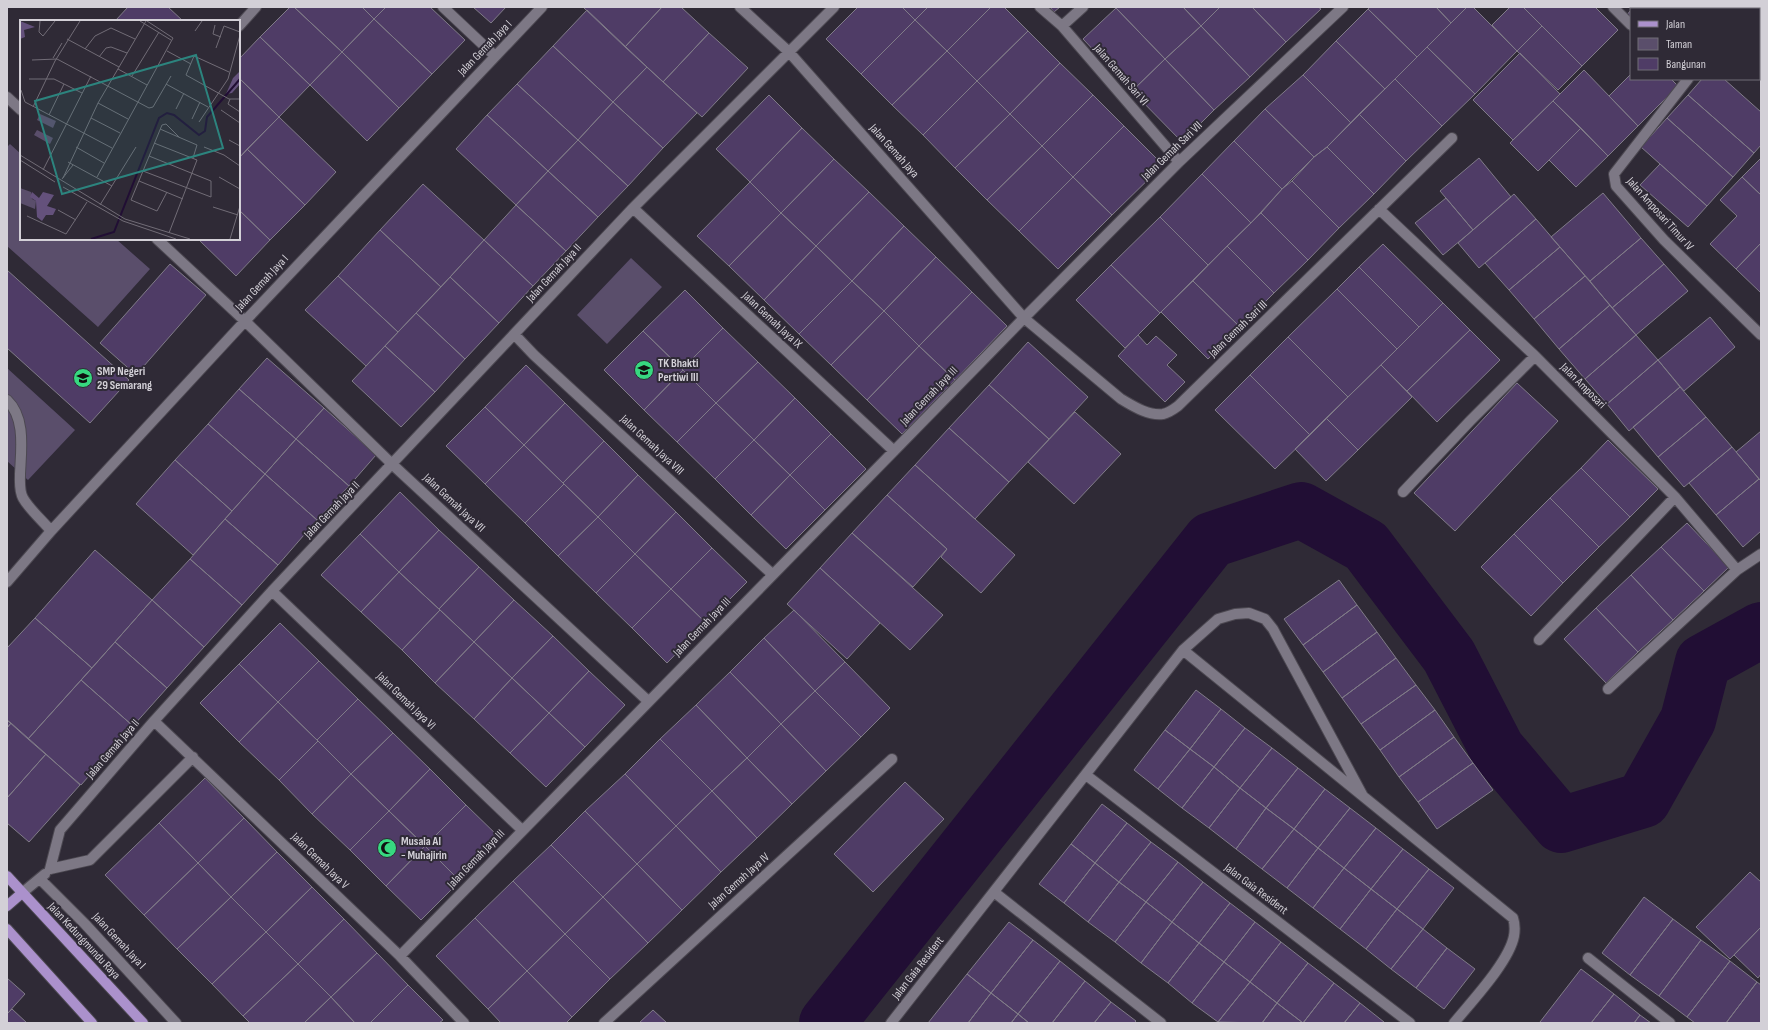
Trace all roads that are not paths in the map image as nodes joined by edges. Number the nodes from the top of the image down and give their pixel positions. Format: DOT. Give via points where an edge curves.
graph roads {
  1 [pos="256,7"];
  2 [pos="443,7"];
  3 [pos="542,7"];
  4 [pos="740,7"];
  5 [pos="834,7"];
  6 [pos="1040,7"];
  7 [pos="1083,7"];
  8 [pos="1343,7"];
  9 [pos="1613,7"];
  10 [pos="1630,24"];
  11 [pos="240,25"];
  12 [pos="1062,26"];
  13 [pos="789,52"];
  14 [pos="495,56"];
  15 [pos="1686,80"];
  16 [pos="7,97"];
  17 [pos="20,109"];
  18 [pos="1452,138"];
  19 [pos="1179,162"];
  20 [pos="633,208"];
  21 [pos="1379,209"];
  22 [pos="158,240"];
  23 [pos="1024,318"];
  24 [pos="245,321"];
  25 [pos="514,334"];
  26 [pos="1761,335"];
  27 [pos="1535,356"];
  28 [pos="7,400"];
  29 [pos="894,451"];
  30 [pos="393,464"];
  31 [pos="1403,492"];
  32 [pos="1675,497"];
  33 [pos="51,531"];
  34 [pos="1761,554"];
  35 [pos="1737,570"];
  36 [pos="772,574"];
  37 [pos="7,582"];
  38 [pos="272,591"];
  39 [pos="1539,640"];
  40 [pos="1183,650"];
  41 [pos="1608,689"];
  42 [pos="648,701"];
  43 [pos="154,720"];
  44 [pos="193,757"];
  45 [pos="892,759"];
  46 [pos="1086,775"];
  47 [pos="1363,796"];
  48 [pos="522,830"];
  49 [pos="50,869"];
  50 [pos="7,876"];
  51 [pos="40,879"];
  52 [pos="994,892"];
  53 [pos="22,894"];
  54 [pos="7,906"];
  55 [pos="7,929"];
  56 [pos="400,956"];
  57 [pos="1588,958"];
  58 [pos="92,1023"];
  59 [pos="143,1023"];
  60 [pos="176,1023"];
  61 [pos="464,1023"];
  62 [pos="604,1023"];
  63 [pos="891,1023"];
  64 [pos="1162,1023"];
  65 [pos="1410,1023"];
  66 [pos="1454,1023"];
  67 [pos="1670,1023"];
  1 -- 11 [label="street"];
  2 -- 14 [label="street"];
  3 -- 14 [label="street, Jalan Gemah Jaya I"];
  4 -- 13 [label="street, Jalan Gemah Jaya"];
  5 -- 13 [label="street, Jalan Gemah Jaya II"];
  6 -- 12 [label="street, Jalan Gemah Sari VI"];
  7 -- 12 [label="street"];
  8 -- 19 [label="street, Jalan Gemah Sari VII"];
  9 -- 10 [label="street"];
  12 -- 19 [label="street, Jalan Gemah Sari VI"];
  13 -- 20 [label="street, Jalan Gemah Jaya II"];
  13 -- 23 [label="street, Jalan Gemah Jaya"];
  14 -- 24 [label="street, Jalan Gemah Jaya I"];
  15 -- 26 [label="street, Jalan Amposari Timur IV" via="1614,174 1616,186 1664,240"];
  16 -- 17 [label="street"];
  18 -- 21 [label="street, Jalan Gemah Sari III"];
  19 -- 23 [label="street, Jalan Gemah Sari VII"];
  20 -- 25 [label="street, Jalan Gemah Jaya II"];
  20 -- 29 [label="street, Jalan Gemah Jaya IX"];
  21 -- 23 [label="street, Jalan Gemah Sari III" via="1178,406 1164,414 1138,409 1121,399"];
  21 -- 27 [label="street, Jalan Amposari"];
  22 -- 24 [label="street, Jalan Gemah Jaya VII"];
  23 -- 29 [label="street, Jalan Gemah Jaya III"];
  24 -- 30 [label="street, Jalan Gemah Jaya VII"];
  24 -- 33 [label="street, Jalan Gemah Jaya I"];
  25 -- 30 [label="street, Jalan Gemah Jaya II"];
  25 -- 36 [label="street, Jalan Gemah Jaya VIII"];
  27 -- 31 [label="street"];
  27 -- 32 [label="street, Jalan Amposari"];
  28 -- 33 [label="street" via="14,407 21,436 20,488 23,498"];
  29 -- 36 [label="street, Jalan Gemah Jaya III"];
  30 -- 38 [label="street, Jalan Gemah Jaya II"];
  30 -- 42 [label="street, Jalan Gemah Jaya VII"];
  32 -- 35 [label="street, Jalan Amposari"];
  32 -- 39 [label="street"];
  33 -- 37 [label="street, Jalan Gemah Jaya I"];
  34 -- 35 [label="street"];
  35 -- 41 [label="street"];
  36 -- 42 [label="street, Jalan Gemah Jaya III"];
  38 -- 43 [label="street, Jalan Gemah Jaya II"];
  38 -- 48 [label="street, Jalan Gemah Jaya VI"];
  40 -- 46 [label="street, Jalan Gaia Resident"];
  40 -- 47 [label="street, Jalan Gaia Resident"];
  40 -- 47 [label="street, Jalan Gaia Resident" via="1218,619 1249,613 1265,620 1273,629"];
  42 -- 48 [label="street, Jalan Gemah Jaya III"];
  43 -- 44 [label="street, Jalan Gemah Jaya V"];
  43 -- 49 [label="street, Jalan Gemah Jaya II" via="60,830"];
  44 -- 49 [label="street" via="90,860"];
  44 -- 56 [label="street, Jalan Gemah Jaya V"];
  45 -- 62 [label="street, Jalan Gemah Jaya IV"];
  46 -- 52 [label="street, Jalan Gaia Resident"];
  46 -- 65 [label="street, Jalan Gaia Resident"];
  47 -- 66 [label="street, Jalan Gaia Resident" via="1513,918 1514,937 1501,964"];
  48 -- 56 [label="street, Jalan Gemah Jaya III"];
  49 -- 51 [label="street"];
  50 -- 53 [label="main road, Jalan Kedungmundu Raya"];
  51 -- 53 [label="street"];
  51 -- 60 [label="street, Jalan Gemah Jaya I"];
  52 -- 63 [label="street, Jalan Gaia Resident"];
  52 -- 64 [label="street"];
  53 -- 54 [label="main road"];
  53 -- 59 [label="main road, Jalan Kedungmundu Raya"];
  55 -- 58 [label="main road"];
  56 -- 61 [label="street, Jalan Gemah Jaya V"];
  57 -- 67 [label="street"];
}
